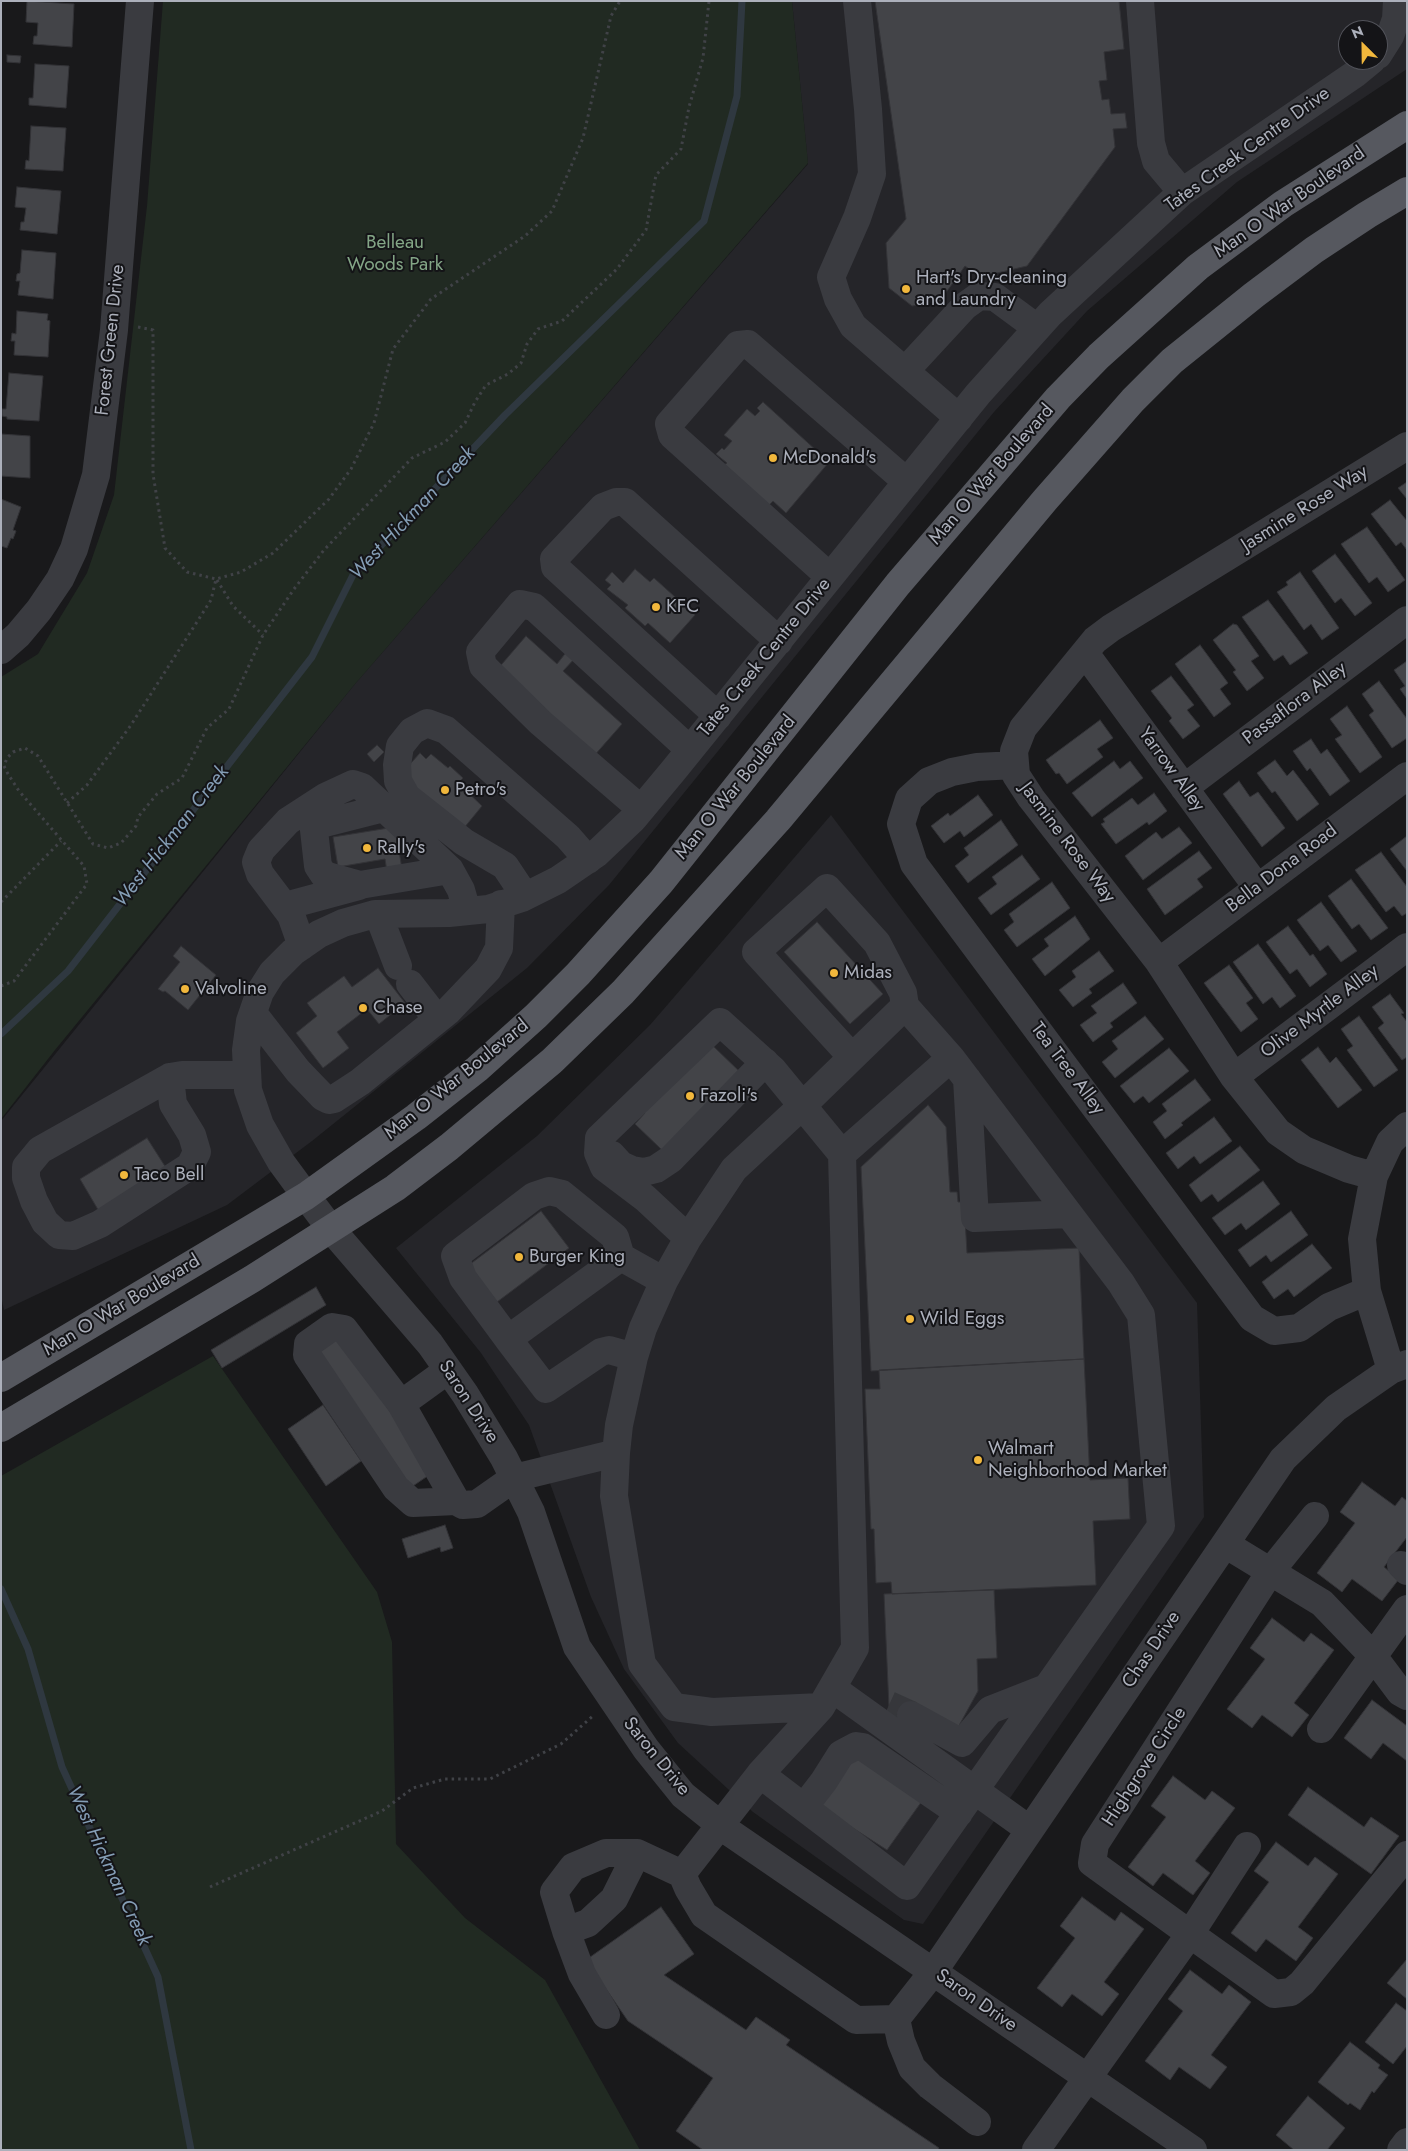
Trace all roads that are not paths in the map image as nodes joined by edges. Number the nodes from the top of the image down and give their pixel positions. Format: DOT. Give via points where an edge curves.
graph roads {
  1 [pos="140,1"];
  2 [pos="857,1"];
  3 [pos="1140,1"];
  4 [pos="1397,1"];
  5 [pos="1388,39"];
  6 [pos="1361,70"];
  7 [pos="1407,125"];
  8 [pos="1407,191"];
  9 [pos="1182,192"];
  10 [pos="1037,328"];
  11 [pos="905,372"];
  12 [pos="959,418"];
  13 [pos="1407,446"];
  14 [pos="907,482"];
  15 [pos="830,577"];
  16 [pos="1407,620"];
  17 [pos="779,641"];
  18 [pos="1,650"];
  19 [pos="1085,652"];
  20 [pos="718,716"];
  21 [pos="690,750"];
  22 [pos="1015,765"];
  23 [pos="1407,776"];
  24 [pos="1184,788"];
  25 [pos="384,808"];
  26 [pos="641,809"];
  27 [pos="588,860"];
  28 [pos="450,870"];
  29 [pos="360,885"];
  30 [pos="1257,887"];
  31 [pos="513,900"];
  32 [pos="285,906"];
  33 [pos="467,911"];
  34 [pos="378,914"];
  35 [pos="302,946"];
  36 [pos="1407,947"];
  37 [pos="1159,962"];
  38 [pos="905,1006"];
  39 [pos="253,1013"];
  40 [pos="437,1019"];
  41 [pos="852,1057"];
  42 [pos="769,1066"];
  43 [pos="959,1068"];
  44 [pos="247,1075"];
  45 [pos="170,1077"];
  46 [pos="1234,1077"];
  47 [pos="802,1106"];
  48 [pos="1407,1126"];
  49 [pos="599,1138"];
  50 [pos="842,1154"];
  51 [pos="1374,1176"];
  52 [pos="306,1196"];
  53 [pos="645,1198"];
  54 [pos="1069,1214"];
  55 [pos="331,1229"];
  56 [pos="688,1238"];
  57 [pos="621,1257"];
  58 [pos="664,1281"];
  59 [pos="1367,1291"];
  60 [pos="508,1338"];
  61 [pos="634,1357"];
  62 [pos="1399,1367"];
  63 [pos="448,1370"];
  64 [pos="10,1372"];
  65 [pos="401,1404"];
  66 [pos="1,1428"];
  67 [pos="616,1453"];
  68 [pos="514,1478"];
  69 [pos="456,1501"];
  70 [pos="1316,1516"];
  71 [pos="1225,1544"];
  72 [pos="1270,1572"];
  73 [pos="1407,1609"];
  74 [pos="1373,1656"];
  75 [pos="1046,1688"];
  76 [pos="831,1690"];
  77 [pos="1407,1696"];
  78 [pos="1321,1729"];
  79 [pos="760,1774"];
  80 [pos="974,1790"];
  81 [pos="804,1807"];
  82 [pos="958,1813"];
  83 [pos="720,1825"];
  84 [pos="1030,1830"];
  85 [pos="1247,1846"];
  86 [pos="637,1854"];
  87 [pos="1407,1855"];
  88 [pos="682,1874"];
  89 [pos="566,1931"];
  90 [pos="1190,1934"];
  91 [pos="933,1972"];
  92 [pos="606,2015"];
  93 [pos="896,2019"];
  94 [pos="1088,2079"];
  95 [pos="977,2122"];
  96 [pos="1407,2142"];
  97 [pos="1045,2147"];
  98 [pos="1188,2148"];
  99 [pos="1401,2150"];
  1 -- 18 [label="street, Forest Green Drive" via="114,330 96,474 74,549 60,578 39,610"];
  2 -- 11 [label="street" via="872,174 858,218 831,277 838,299 853,326"];
  3 -- 9 [label="street" via="1151,143 1156,161"];
  4 -- 5 [label="street" via="1396,19"];
  6 -- 9 [label="street, Tates Creek Centre Drive"];
  7 -- 52 [label="main road, Man O War Boulevard" via="1283,204 1198,267 1099,356 1058,398 898,584 689,848 578,974 477,1069"];
  8 -- 55 [label="main road" via="1314,250 1172,361 1045,500 778,820 623,992 552,1061 449,1147"];
  9 -- 10 [label="street, Tates Creek Centre Drive"];
  10 -- 11 [label="street" via="995,297 979,296 965,306"];
  10 -- 12 [label="street, Tates Creek Centre Drive"];
  11 -- 12 [label="street"];
  12 -- 14 [label="street, Tates Creek Centre Drive"];
  13 -- 19 [label="street, Jasmine Rose Way" via="1111,628"];
  14 -- 15 [label="street, Tates Creek Centre Drive"];
  14 -- 15 [label="street" via="748,344 738,345 669,424 672,435"];
  15 -- 17 [label="street, Tates Creek Centre Drive"];
  16 -- 24 [label="street, Passaflora Alley"];
  17 -- 20 [label="street, Tates Creek Centre Drive"];
  17 -- 20 [label="street" via="626,502 603,507 554,559 556,567"];
  19 -- 22 [label="street, Jasmine Rose Way" via="1023,728 1014,751"];
  19 -- 24 [label="street, Yarrow Alley"];
  20 -- 21 [label="street, Tates Creek Centre Drive"];
  21 -- 26 [label="street, Tates Creek Centre Drive"];
  21 -- 26 [label="street" via="534,607 520,604 480,652 483,666 540,723"];
  22 -- 37 [label="street, Jasmine Rose Way" via="1016,774 1031,798"];
  22 -- 59 [label="street, Tea Tree Alley" via="977,766 952,772 929,781 909,799 901,824 914,864 1252,1318 1274,1331 1300,1328 1329,1307"];
  23 -- 30 [label="street, Bella Dona Road"];
  24 -- 30 [label="street, Yarrow Alley"];
  25 -- 28 [label="street"];
  25 -- 29 [label="street" via="321,824 314,830 318,866 324,875"];
  25 -- 32 [label="street" via="362,786 353,784 324,797 288,821 261,850 256,862 260,874"];
  26 -- 27 [label="street, Tates Creek Centre Drive"];
  27 -- 31 [label="street, Tates Creek Centre Drive" via="558,880"];
  27 -- 31 [label="street" via="568,837 446,730 427,723 412,731 400,746 397,765 398,781 407,797 464,842 505,866"];
  28 -- 29 [label="street"];
  28 -- 33 [label="street" via="461,890"];
  29 -- 32 [label="street"];
  30 -- 37 [label="street, Bella Dona Road"];
  31 -- 33 [label="street, Tates Creek Centre Drive" via="488,909"];
  31 -- 40 [label="street" via="499,948 488,969"];
  32 -- 35 [label="street"];
  33 -- 34 [label="street, Tates Creek Centre Drive"];
  34 -- 35 [label="street, Tates Creek Centre Drive" via="343,923"];
  34 -- 40 [label="street" via="404,975"];
  35 -- 39 [label="street, Tates Creek Centre Drive" via="272,974 260,992"];
  36 -- 46 [label="street, Olive Myrtle Alley"];
  37 -- 46 [label="street, Jasmine Rose Way"];
  38 -- 41 [label="street"];
  38 -- 41 [label="street" via="903,993 876,943 828,888 756,952"];
  38 -- 43 [label="street"];
  39 -- 40 [label="street" via="298,1071 329,1100 360,1082"];
  39 -- 44 [label="street, Tates Creek Centre Drive" via="246,1050"];
  41 -- 47 [label="street"];
  42 -- 47 [label="street"];
  42 -- 49 [label="street" via="671,1159 656,1169 644,1172 621,1165"];
  42 -- 49 [label="street" via="720,1022"];
  42 -- 53 [label="street"];
  43 -- 50 [label="street"];
  43 -- 54 [label="street"];
  43 -- 54 [label="street" via="975,1218"];
  44 -- 45 [label="street"];
  44 -- 52 [label="street, Tates Creek Centre Drive" via="248,1090 260,1126"];
  45 -- 45 [label="street" via="40,1150 26,1167 26,1178 34,1201 45,1222 59,1235 73,1236 100,1224 190,1166 197,1152 192,1135 173,1104"];
  46 -- 51 [label="street, Jasmine Rose Way" via="1278,1132 1304,1150"];
  47 -- 50 [label="street"];
  47 -- 56 [label="street" via="734,1169"];
  48 -- 51 [label="street" via="1390,1142"];
  49 -- 53 [label="street" via="598,1153 604,1167"];
  50 -- 76 [label="street" via="855,1648"];
  51 -- 59 [label="street" via="1362,1239"];
  52 -- 55 [label="street, Saron Drive"];
  52 -- 64 [label="main road, Man O War Boulevard"];
  53 -- 56 [label="street"];
  54 -- 75 [label="street" via="1141,1315 1162,1526"];
  55 -- 63 [label="street, Saron Drive" via="430,1344"];
  55 -- 66 [label="main road"];
  56 -- 58 [label="street"];
  57 -- 58 [label="street"];
  57 -- 60 [label="street"];
  57 -- 60 [label="street" via="615,1237 562,1194 549,1192 534,1196 455,1256 463,1278"];
  58 -- 61 [label="street"];
  59 -- 62 [label="street"];
  60 -- 61 [label="street" via="546,1389 601,1352 616,1351"];
  61 -- 67 [label="street"];
  62 -- 71 [label="street, Chas Drive" via="1336,1408 1283,1459"];
  63 -- 65 [label="street"];
  63 -- 68 [label="street, Saron Drive"];
  65 -- 69 [label="street"];
  65 -- 69 [label="street" via="344,1329 332,1327 308,1344 307,1355 396,1488 413,1503"];
  67 -- 68 [label="street"];
  67 -- 76 [label="street" via="614,1496 642,1664 674,1707 712,1712"];
  68 -- 69 [label="street" via="477,1504 464,1505"];
  68 -- 83 [label="street, Saron Drive" via="531,1512 578,1647 646,1749 683,1795"];
  70 -- 72 [label="street"];
  71 -- 72 [label="street"];
  71 -- 84 [label="street, Chas Drive"];
  72 -- 74 [label="street" via="1322,1603"];
  72 -- 90 [label="street, Highgrove Circle" via="1095,1844 1092,1863"];
  73 -- 74 [label="street"];
  74 -- 77 [label="street" via="1400,1692"];
  74 -- 78 [label="street"];
  75 -- 76 [label="street" via="990,1710 962,1743 900,1710"];
  75 -- 80 [label="street"];
  76 -- 79 [label="street"];
  76 -- 80 [label="street"];
  79 -- 81 [label="street"];
  79 -- 83 [label="street"];
  80 -- 82 [label="street"];
  80 -- 84 [label="street"];
  81 -- 82 [label="street" via="841,1754 856,1746 863,1747"];
  81 -- 82 [label="street" via="907,1886"];
  83 -- 88 [label="street"];
  83 -- 91 [label="street, Saron Drive"];
  84 -- 91 [label="street, Chas Drive"];
  85 -- 90 [label="street"];
  86 -- 88 [label="street"];
  86 -- 89 [label="street" via="614,1899 588,1923"];
  86 -- 89 [label="street" via="606,1853 572,1867 554,1892"];
  87 -- 90 [label="street, Highgrove Circle" via="1302,1984 1291,1992 1274,1994"];
  88 -- 93 [label="street" via="704,1916 856,2020"];
  89 -- 92 [label="street" via="582,1974"];
  90 -- 94 [label="street"];
  91 -- 93 [label="street, Chas Drive"];
  91 -- 94 [label="street, Saron Drive"];
  93 -- 95 [label="street" via="912,2068"];
  94 -- 97 [label="street"];
  94 -- 98 [label="street, Saron Drive"];
  96 -- 99 [label="street"];
}
